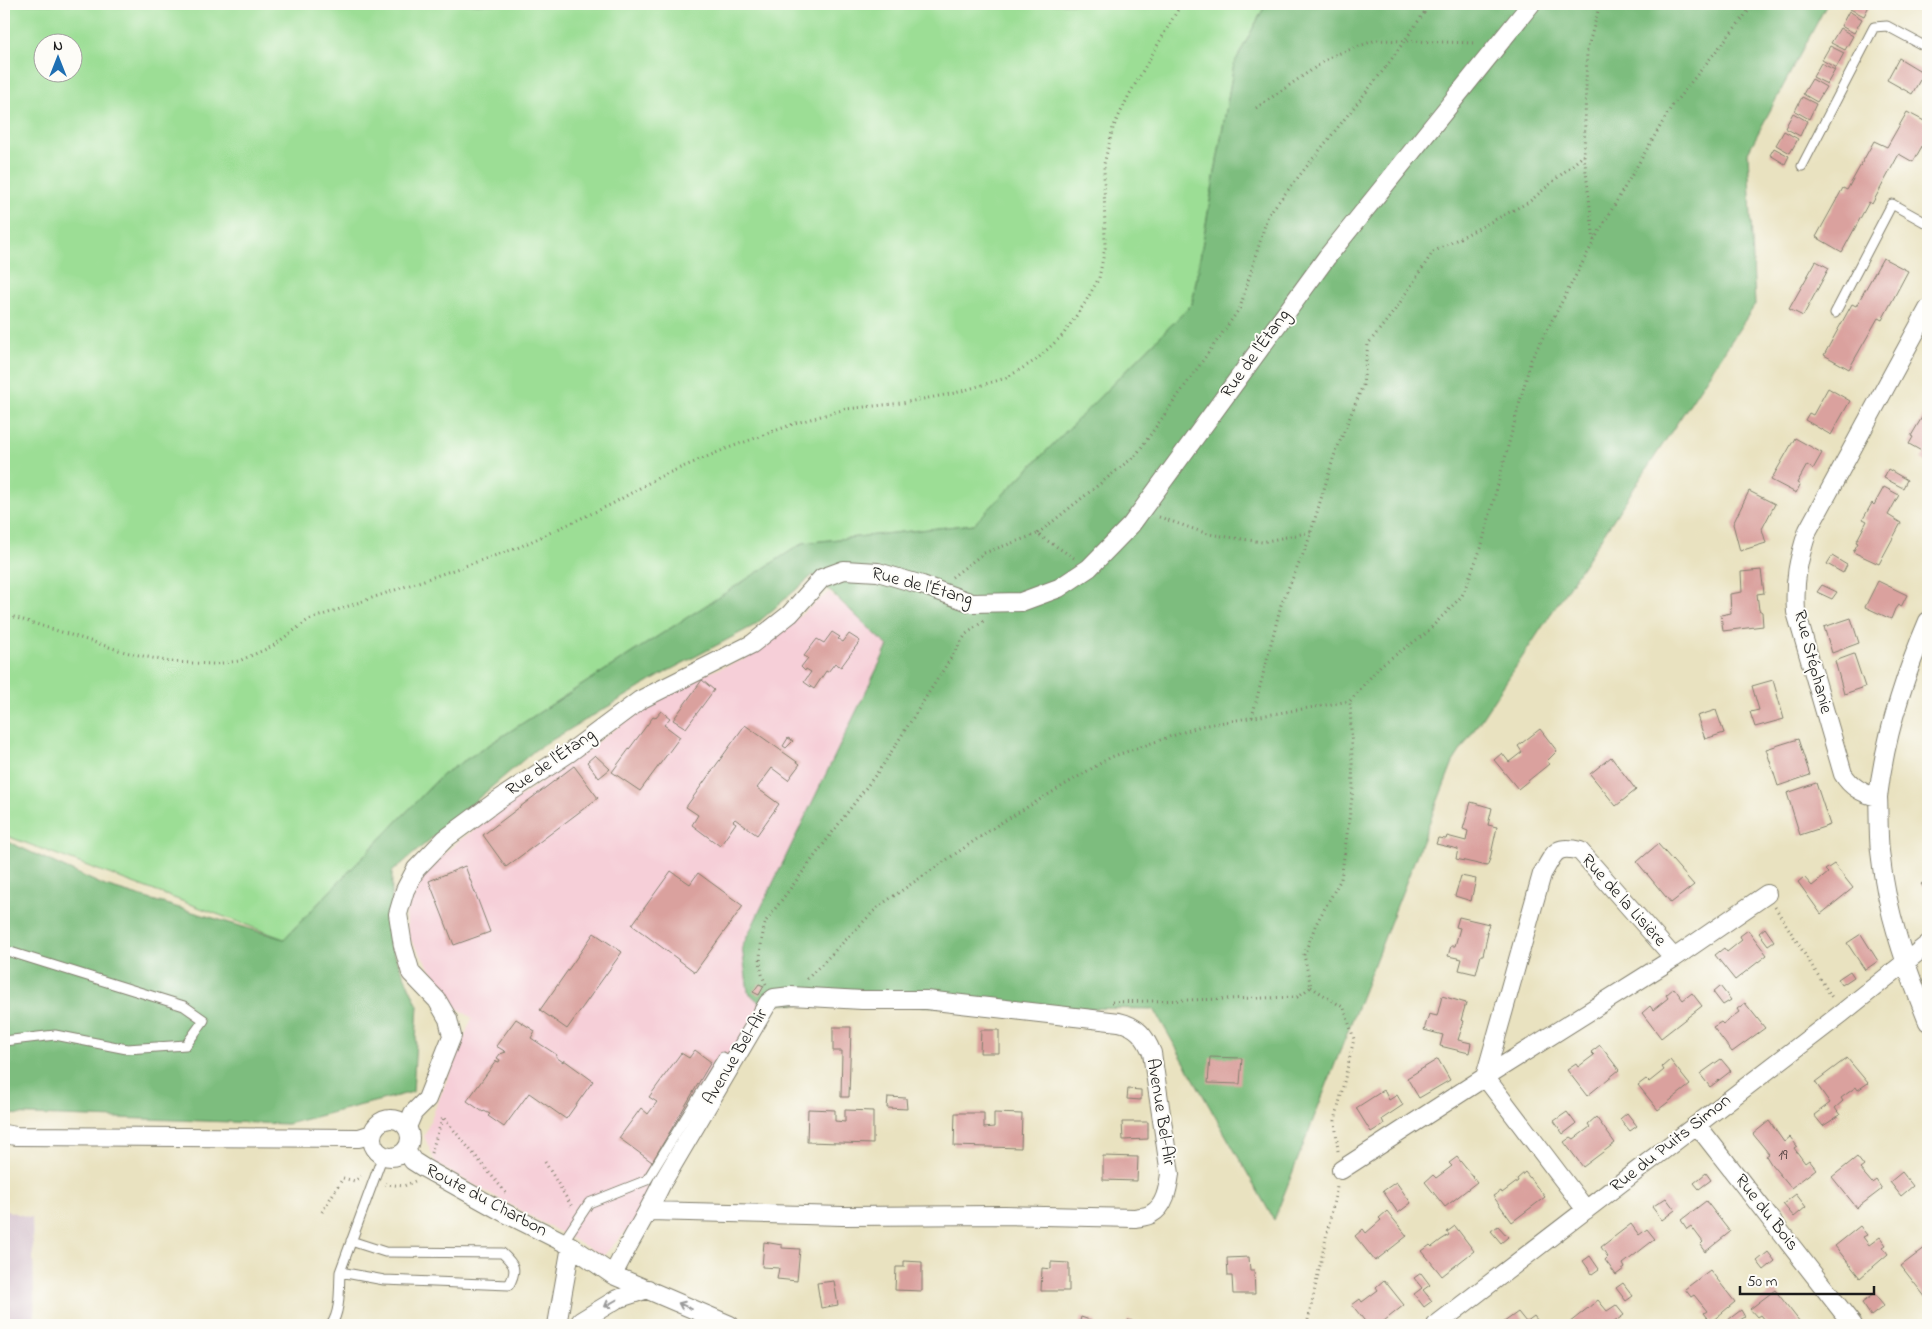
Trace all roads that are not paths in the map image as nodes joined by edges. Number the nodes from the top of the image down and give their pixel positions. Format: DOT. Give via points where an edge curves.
graph roads {
  1 [pos="1531,4"];
  2 [pos="1928,48"];
  3 [pos="1802,166"];
  4 [pos="1928,224"];
  5 [pos="1928,309"];
  6 [pos="1835,313"];
  7 [pos="1928,620"];
  8 [pos="1878,797"];
  9 [pos="1766,894"];
  10 [pos="1928,944"];
  11 [pos="4,950"];
  12 [pos="1674,958"];
  13 [pos="1905,962"];
  14 [pos="1928,1022"];
  15 [pos="4,1041"];
  16 [pos="723,1057"];
  17 [pos="1485,1077"];
  18 [pos="1697,1125"];
  19 [pos="407,1126"];
  20 [pos="4,1134"];
  21 [pos="372,1134"];
  22 [pos="406,1150"];
  23 [pos="382,1155"];
  24 [pos="1341,1170"];
  25 [pos="1586,1210"];
  26 [pos="649,1211"];
  27 [pos="351,1241"];
  28 [pos="567,1244"];
  29 [pos="340,1272"];
  30 [pos="613,1275"];
  31 [pos="648,1289"];
  32 [pos="331,1325"];
  33 [pos="558,1325"];
  34 [pos="578,1325"];
  35 [pos="730,1325"];
  36 [pos="1436,1325"];
  37 [pos="1853,1325"];
  1 -- 19 [label="street, Rue de l'Étang" via="1327,257 1130,525 1088,568 1059,588 1022,602 972,603 878,572 844,570 822,578 790,614 752,644 640,700 446,838 416,869 398,914 411,973 444,1012 452,1036 427,1099 413,1113"];
  2 -- 3 [label="lane" via="1887,26 1874,27"];
  4 -- 6 [label="lane" via="1892,204"];
  5 -- 8 [label="street, Rue Stéphanie" via="1808,530 1794,585 1796,612 1843,774 1857,789"];
  7 -- 8 [label="street" via="1904,680 1882,765"];
  8 -- 13 [label="street" via="1884,879"];
  9 -- 12 [label="street"];
  10 -- 13 [label="street, Rue du Puits Simon"];
  11 -- 15 [label="lane" via="184,1006 204,1020 186,1045 127,1049 55,1035"];
  12 -- 17 [label="street, Rue de la Lisière"];
  12 -- 17 [label="street, Rue de la Lisière" via="1580,851 1561,848 1554,853 1542,874"];
  13 -- 14 [label="street"];
  13 -- 18 [label="street, Rue du Puits Simon"];
  16 -- 28 [label="lane" via="647,1180 588,1203"];
  17 -- 24 [label="street, Rue de la Lisière"];
  17 -- 25 [label="street"];
  18 -- 25 [label="street, Rue du Puits Simon"];
  18 -- 37 [label="street, Rue du Bois"];
  19 -- 21 [label="street" via="395,1119 387,1119 375,1127"];
  19 -- 22 [label="street" via="410,1143"];
  20 -- 21 [label="street" via="359,1138"];
  21 -- 23 [label="street" via="374,1146"];
  22 -- 23 [label="street" via="395,1157"];
  22 -- 28 [label="street, Route du Charbon" via="413,1161 424,1168"];
  23 -- 27 [label="lane"];
  25 -- 36 [label="street, Rue du Puits Simon"];
  26 -- 26 [label="street, Avenue Bel-Air" via="1135,1218 1151,1214 1167,1193 1170,1174 1152,1053 1147,1041 1131,1024 1119,1022 926,1000 783,997 768,1003 662,1183"];
  26 -- 30 [label="street, Avenue Bel-Air" via="629,1241"];
  27 -- 29 [label="lane"];
  27 -- 29 [label="lane" via="385,1252 502,1253 513,1263 514,1275 509,1285 384,1280"];
  28 -- 30 [label="street, Route du Charbon"];
  28 -- 33 [label="street"];
  29 -- 32 [label="lane" via="335,1320"];
  30 -- 31 [label="street, Route du Charbon"];
  31 -- 34 [label="street, one-way" via="617,1299"];
  35 -- 31 [label="street, Route du Charbon, one-way"];
}
